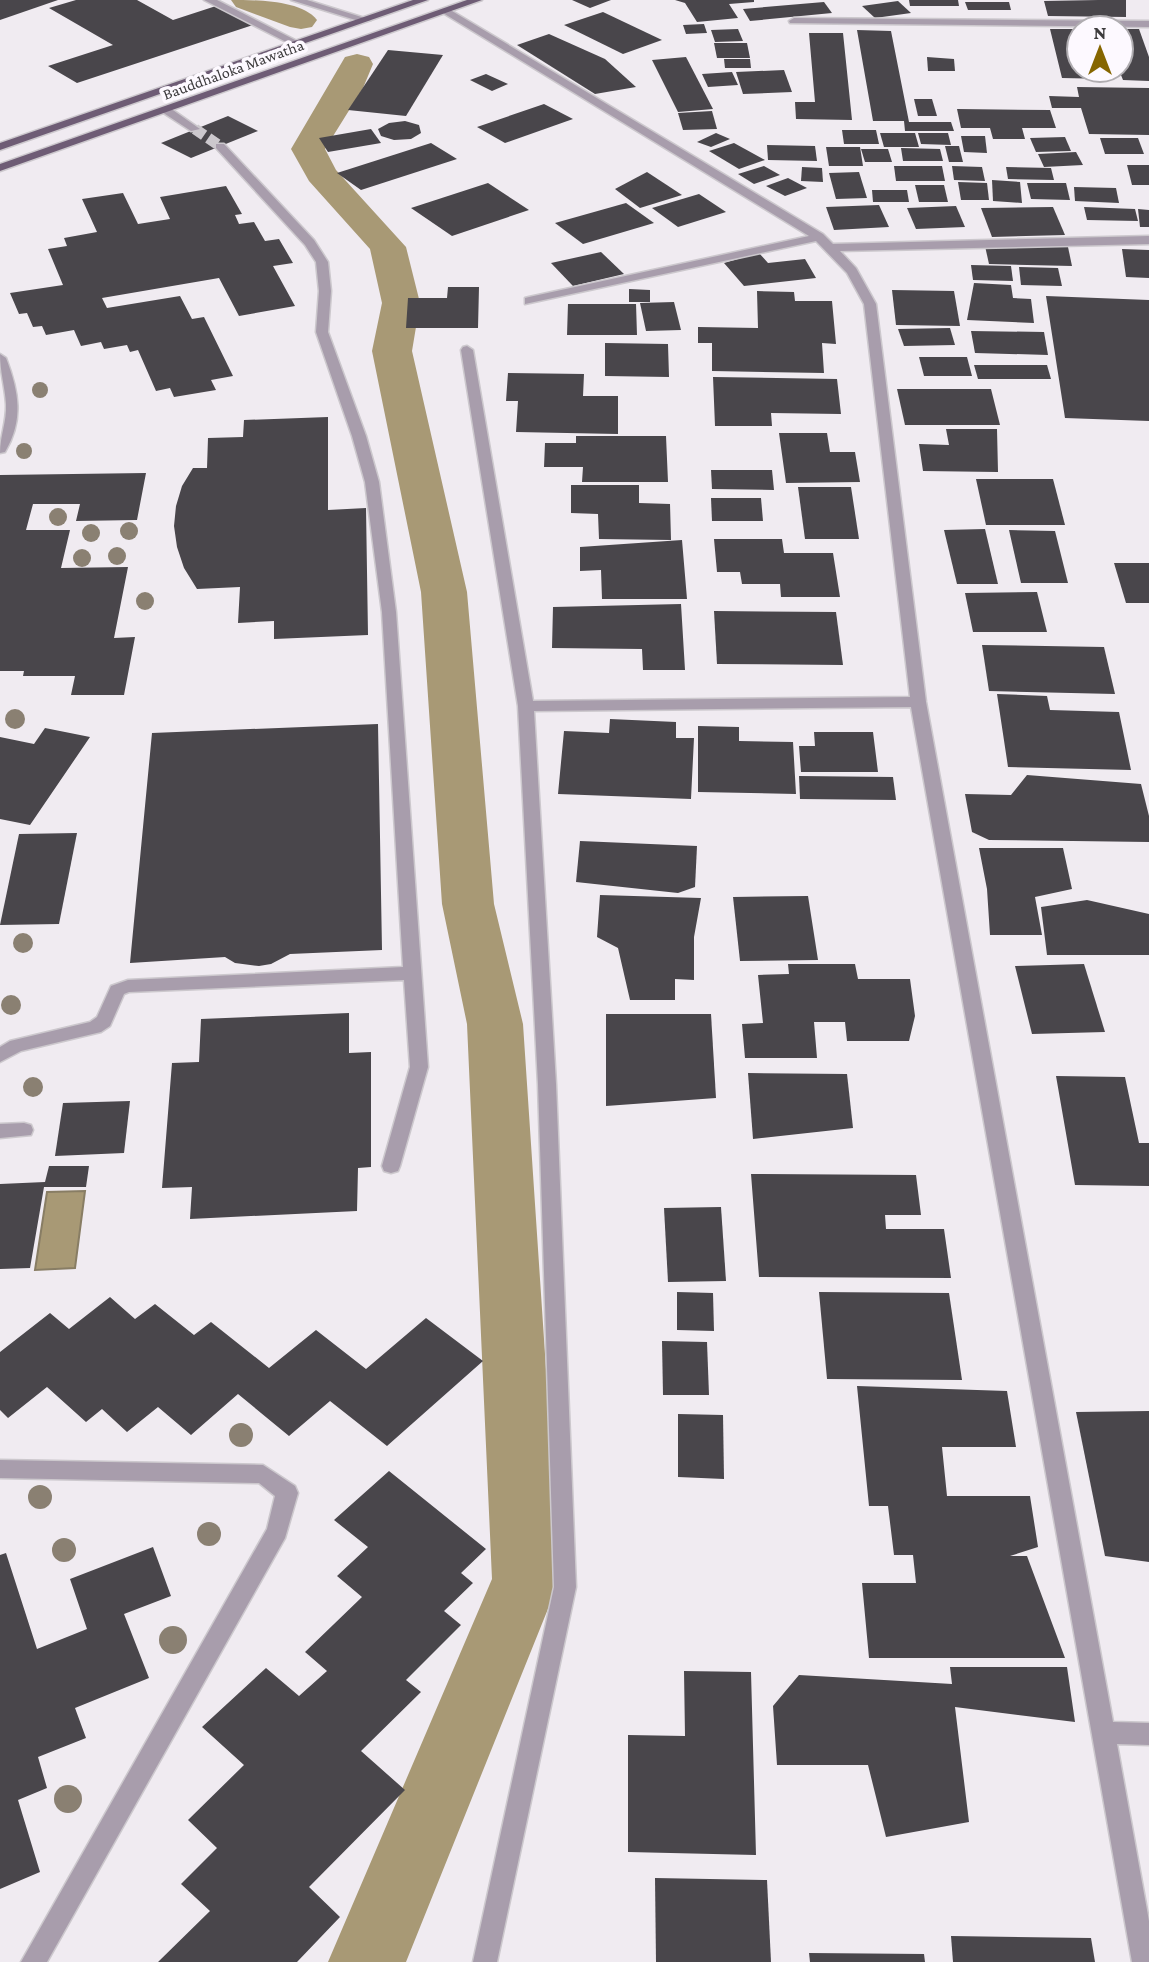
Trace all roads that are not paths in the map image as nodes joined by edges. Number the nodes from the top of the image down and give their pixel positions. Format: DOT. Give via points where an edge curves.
graph roads {
  1 [pos="209,0"];
  2 [pos="296,0"];
  3 [pos="424,0"];
  4 [pos="477,0"];
  5 [pos="447,10"];
  6 [pos="366,20"];
  7 [pos="794,21"];
  8 [pos="1149,24"];
  9 [pos="296,43"];
  10 [pos="166,110"];
  11 [pos="195,129"];
  12 [pos="220,146"];
  13 [pos="0,147"];
  14 [pos="0,168"];
  15 [pos="1149,240"];
  16 [pos="825,243"];
  17 [pos="530,301"];
  18 [pos="467,350"];
  19 [pos="0,358"];
  20 [pos="0,449"];
  21 [pos="918,702"];
  22 [pos="526,706"];
  23 [pos="412,973"];
  24 [pos="0,1055"];
  25 [pos="24,1130"];
  26 [pos="0,1131"];
  27 [pos="391,1166"];
  28 [pos="0,1469"];
  29 [pos="1101,1733"];
  30 [pos="1149,1734"];
  31 [pos="33,1962"];
  32 [pos="485,1962"];
  33 [pos="1144,1962"];
  1 -- 9 [label="street"];
  2 -- 6 [label="street"];
  3 -- 6 [label="main road, Bauddhaloka Mawatha"];
  4 -- 5 [label="main road, Bauddhaloka Mawatha"];
  5 -- 10 [label="main road, Bauddhaloka Mawatha"];
  5 -- 16 [label="street"];
  6 -- 9 [label="main road, Bauddhaloka Mawatha"];
  7 -- 8 [label="street"];
  9 -- 13 [label="main road, Bauddhaloka Mawatha"];
  10 -- 11 [label="street"];
  10 -- 14 [label="main road, Bauddhaloka Mawatha"];
  12 -- 23 [label="street" via="322,262 321,332 372,482 389,612"];
  15 -- 16 [label="street"];
  16 -- 17 [label="street"];
  16 -- 21 [label="street" via="852,271 870,304"];
  18 -- 22 [label="street"];
  19 -- 20 [label="street" via="15,413"];
  21 -- 22 [label="street"];
  21 -- 29 [label="street"];
  22 -- 32 [label="street" via="547,1084 565,1587"];
  23 -- 24 [label="street" via="128,986 117,990 104,1021 96,1027 16,1046"];
  23 -- 27 [label="street" via="419,1068"];
  25 -- 26 [label="street"];
  28 -- 31 [label="street" via="263,1474 287,1493 277,1531"];
  29 -- 30 [label="street"];
  29 -- 33 [label="street"];
}
